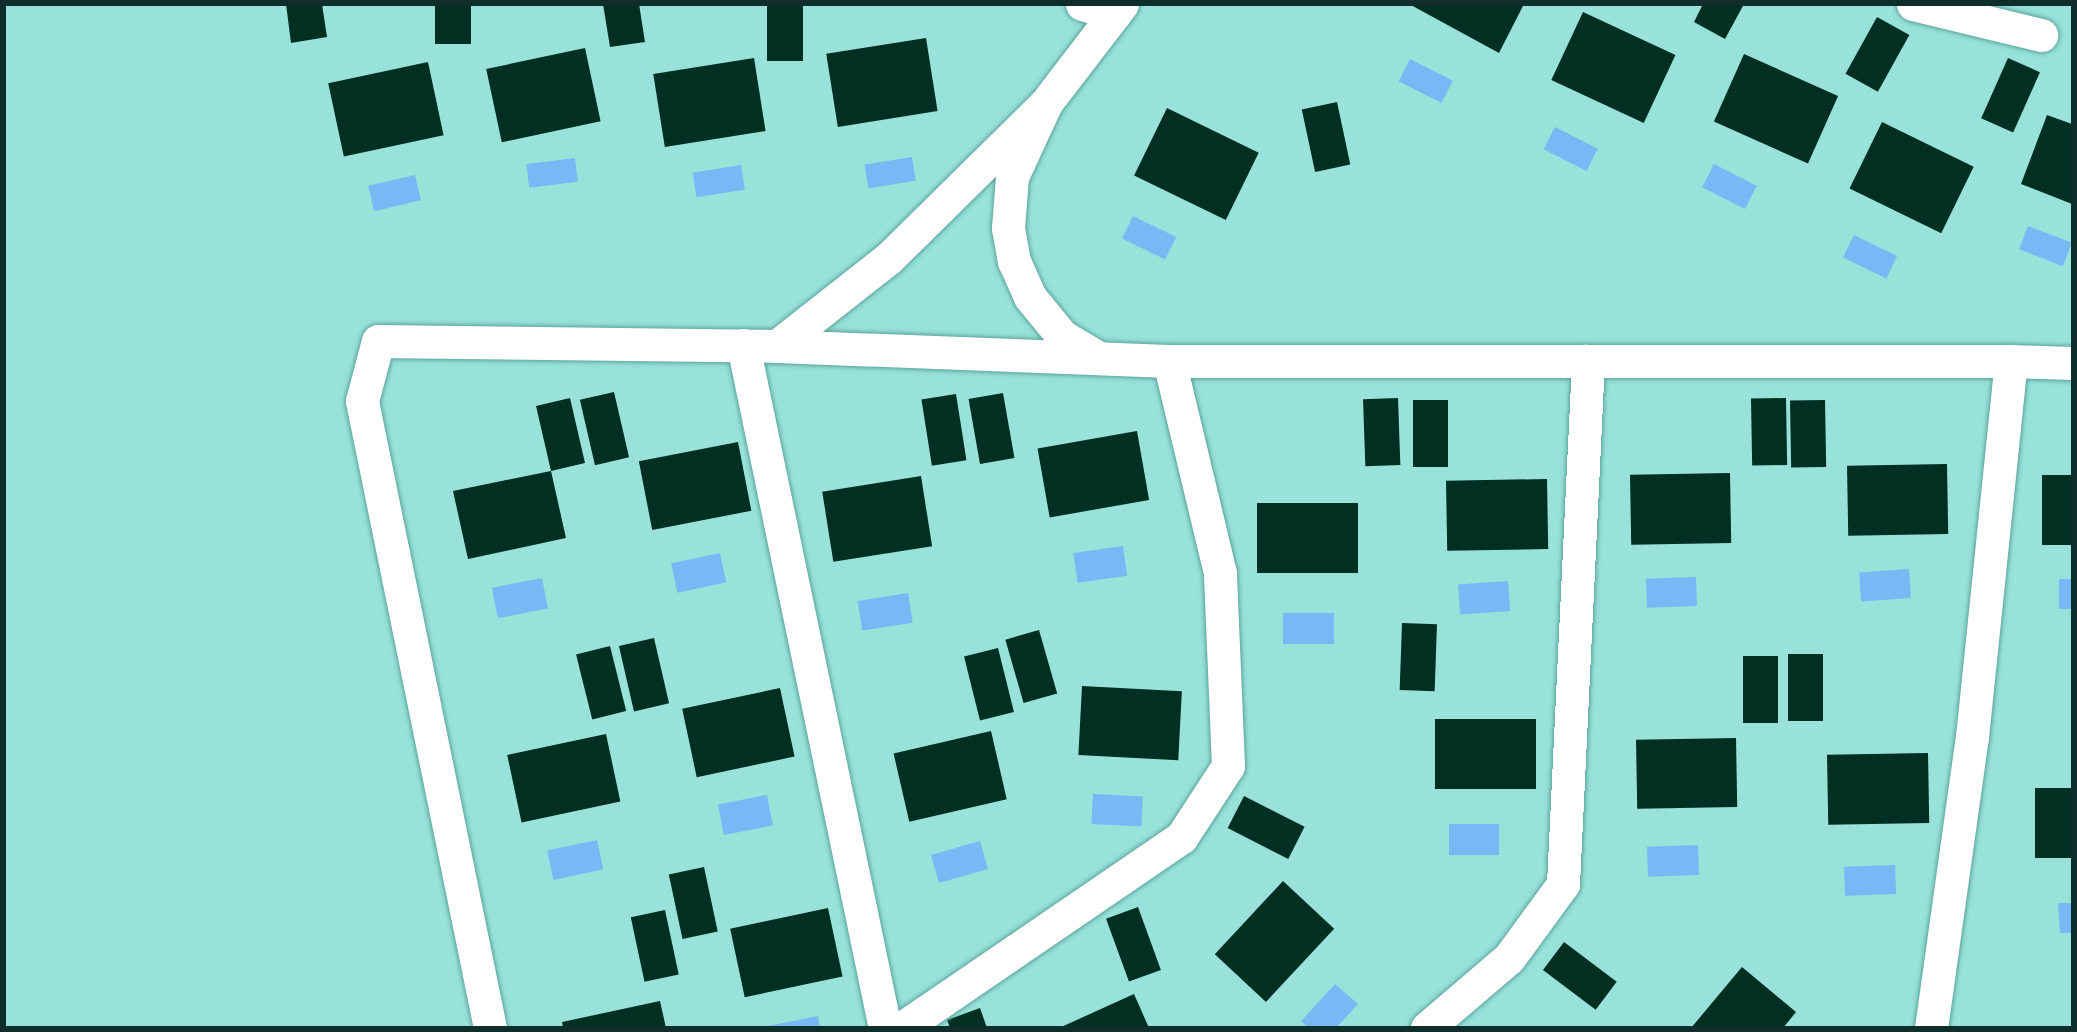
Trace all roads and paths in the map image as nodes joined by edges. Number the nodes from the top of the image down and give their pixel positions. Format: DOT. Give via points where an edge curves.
graph roads {
  1 [pos="1082,4"];
  2 [pos="1913,4"];
  3 [pos="1119,9"];
  4 [pos="2041,35"];
  5 [pos="1046,103"];
  6 [pos="743,345"];
  7 [pos="777,346"];
  8 [pos="1102,360"];
  9 [pos="1169,361"];
  10 [pos="1588,361"];
  11 [pos="2011,361"];
  12 [pos="2073,363"];
  13 [pos="490,1028"];
  14 [pos="885,1028"];
  15 [pos="902,1028"];
  16 [pos="1427,1028"];
  17 [pos="1931,1028"];
  1 -- 3 [label="street"];
  2 -- 4 [label="street"];
  3 -- 5 [label="street"];
  5 -- 7 [label="street" via="890,258"];
  5 -- 8 [label="street" via="1012,177 1008,228 1014,261 1030,297 1062,336"];
  6 -- 7 [label="street"];
  6 -- 13 [label="street" via="378,341 362,401"];
  6 -- 14 [label="street"];
  7 -- 8 [label="street"];
  8 -- 9 [label="street"];
  9 -- 10 [label="street"];
  9 -- 15 [label="street" via="1220,573 1228,766 1181,838"];
  10 -- 11 [label="street"];
  10 -- 16 [label="street" via="1563,884 1509,958"];
  11 -- 12 [label="street"];
  11 -- 17 [label="street" via="1972,737"];
}
